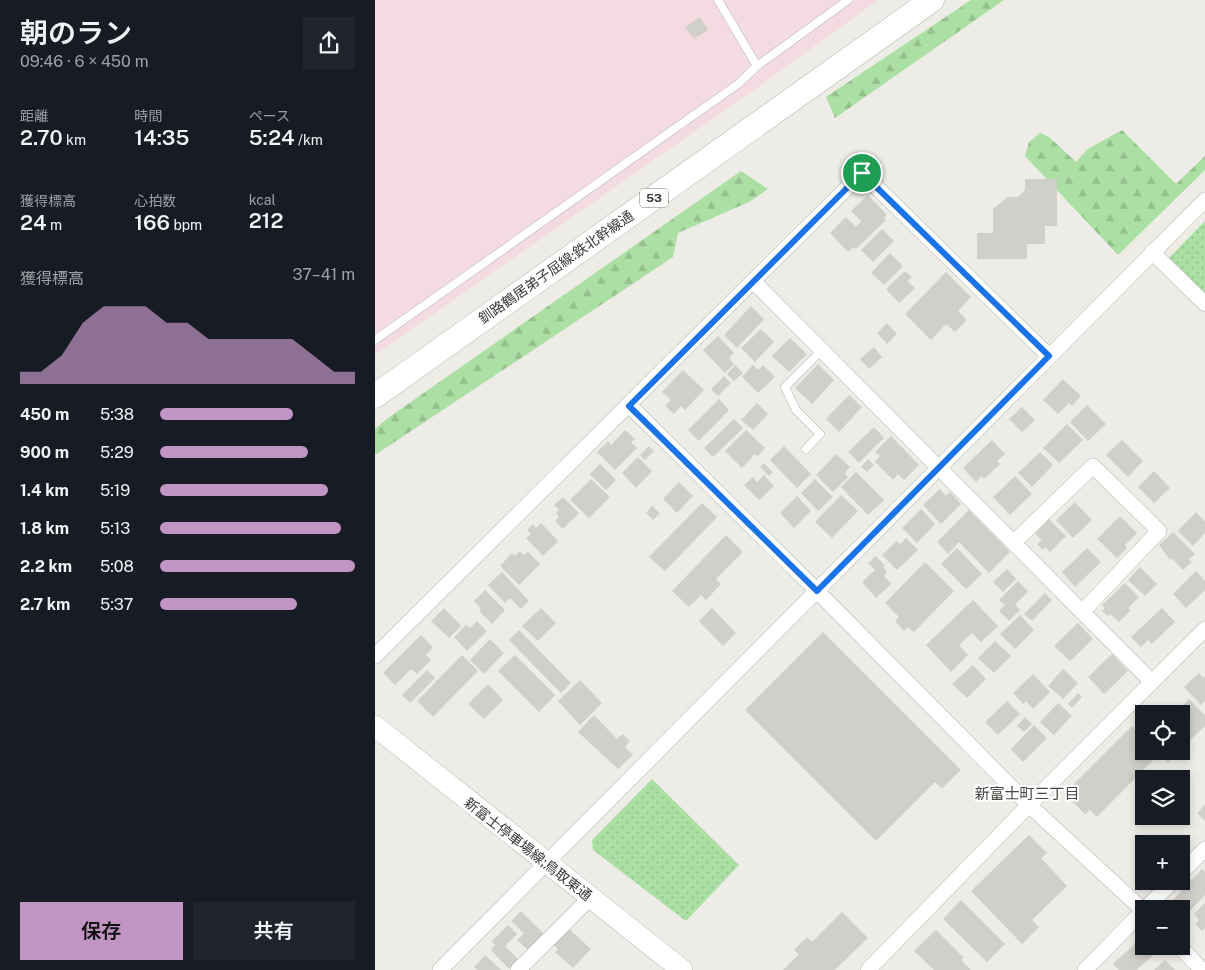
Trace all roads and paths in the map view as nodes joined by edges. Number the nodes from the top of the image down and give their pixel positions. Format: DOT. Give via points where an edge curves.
graph roads {
  1 [pos="719,0"];
  2 [pos="847,0"];
  3 [pos="932,0"];
  4 [pos="757,66"];
  5 [pos="1205,200"];
  6 [pos="1153,252"];
  7 [pos="753,281"];
  8 [pos="1205,304"];
  9 [pos="375,340"];
  10 [pos="822,350"];
  11 [pos="1049,356"];
  12 [pos="375,396"];
  13 [pos="629,406"];
  14 [pos="806,449"];
  15 [pos="940,468"];
  16 [pos="1014,542"];
  17 [pos="817,591"];
  18 [pos="1082,612"];
  19 [pos="1205,629"];
  20 [pos="375,656"];
  21 [pos="1152,682"];
  22 [pos="375,726"];
  23 [pos="1029,805"];
  24 [pos="1205,849"];
  25 [pos="546,864"];
  26 [pos="1190,864"];
  27 [pos="1164,890"];
  28 [pos="590,898"];
  29 [pos="1154,900"];
  30 [pos="1135,902"];
  31 [pos="1135,919"];
  32 [pos="1188,955"];
  33 [pos="440,970"];
  34 [pos="518,970"];
  35 [pos="682,970"];
  36 [pos="868,970"];
  37 [pos="1085,970"];
  38 [pos="1202,970"];
  1 -- 4 [label="lane"];
  2 -- 4 [label="lane"];
  3 -- 12 [label="main road, 釧路鶴居弟子屈線:鉄北幹線通 / 53"];
  4 -- 9 [label="lane" via="738,84"];
  5 -- 6 [label="street"];
  6 -- 8 [label="street"];
  6 -- 11 [label="street"];
  7 -- 10 [label="street"];
  7 -- 11 [label="street" via="862,173"];
  7 -- 13 [label="street"];
  10 -- 14 [label="lane" via="785,387 796,410 820,434"];
  10 -- 15 [label="street"];
  11 -- 15 [label="street"];
  13 -- 17 [label="street"];
  13 -- 20 [label="street"];
  15 -- 16 [label="street"];
  15 -- 17 [label="street"];
  16 -- 18 [label="street"];
  16 -- 18 [label="street" via="1093,466 1159,531"];
  17 -- 23 [label="street"];
  17 -- 25 [label="street"];
  18 -- 21 [label="street"];
  19 -- 21 [label="street"];
  21 -- 23 [label="street"];
  22 -- 25 [label="main road, 新富士停車場線;鳥取東通"];
  23 -- 30 [label="street"];
  23 -- 36 [label="street"];
  24 -- 26 [label="street"];
  25 -- 28 [label="main road, 新富士停車場線;鳥取東通"];
  25 -- 33 [label="street"];
  27 -- 29 [label="street"];
  28 -- 34 [label="street"];
  28 -- 35 [label="main road, 新富士停車場線;鳥取東通"];
  31 -- 37 [label="street"];
  32 -- 38 [label="street"];
}
